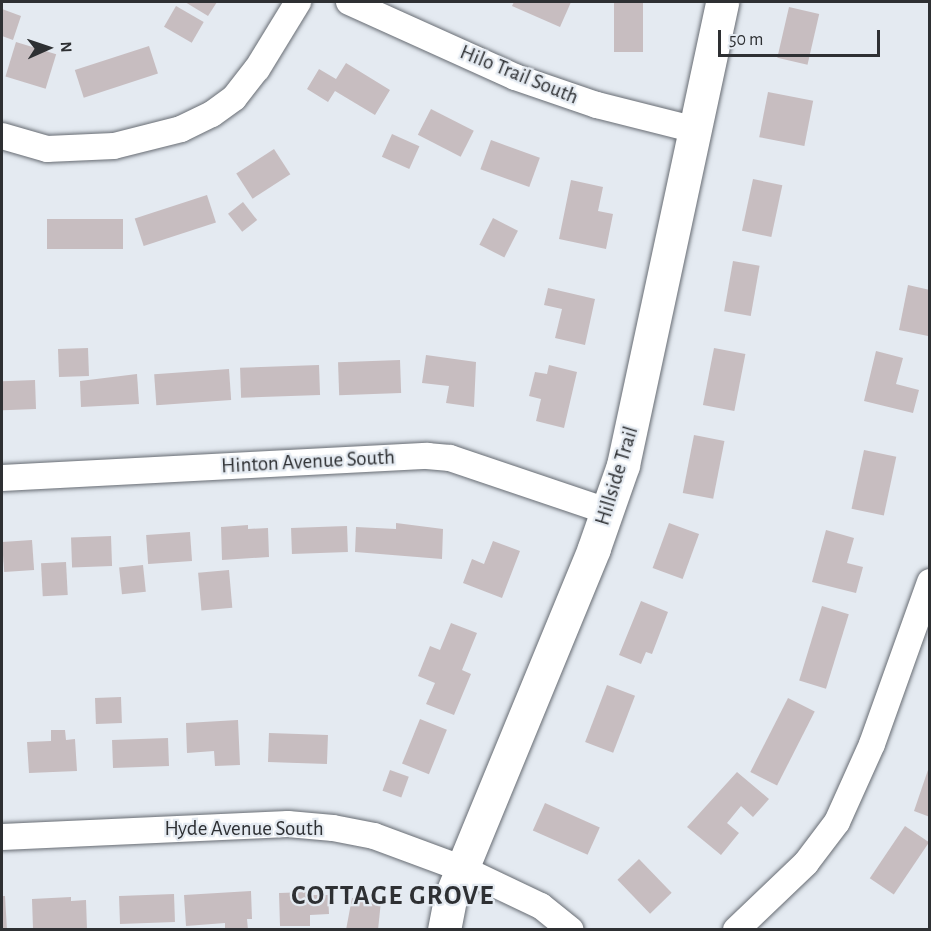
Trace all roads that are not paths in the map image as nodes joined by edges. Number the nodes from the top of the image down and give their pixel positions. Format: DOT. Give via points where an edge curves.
graph roads {
  1 [pos="298,2"];
  2 [pos="349,2"];
  3 [pos="722,2"];
  4 [pos="696,130"];
  5 [pos="2,136"];
  6 [pos="2,478"];
  7 [pos="607,512"];
  8 [pos="930,582"];
  9 [pos="2,837"];
  10 [pos="463,868"];
  11 [pos="444,930"];
  12 [pos="571,930"];
  13 [pos="736,930"];
  1 -- 5 [label="street" via="257,69 234,98 181,129 114,146 47,149"];
  2 -- 4 [label="street, Hilo Trail South" via="515,77 597,105"];
  3 -- 4 [label="street, Hillside Trail"];
  4 -- 7 [label="street, Hillside Trail" via="633,427"];
  6 -- 7 [label="street, Hinton Avenue South" via="427,456 450,458"];
  7 -- 10 [label="street, Hillside Trail"];
  8 -- 13 [label="street" via="872,744 837,822 806,863"];
  9 -- 10 [label="street, Hyde Avenue South" via="288,824 375,836"];
  10 -- 11 [label="street, Hillside Trail" via="450,898"];
  10 -- 12 [label="street, Hyde Avenue South" via="540,906"];
}
